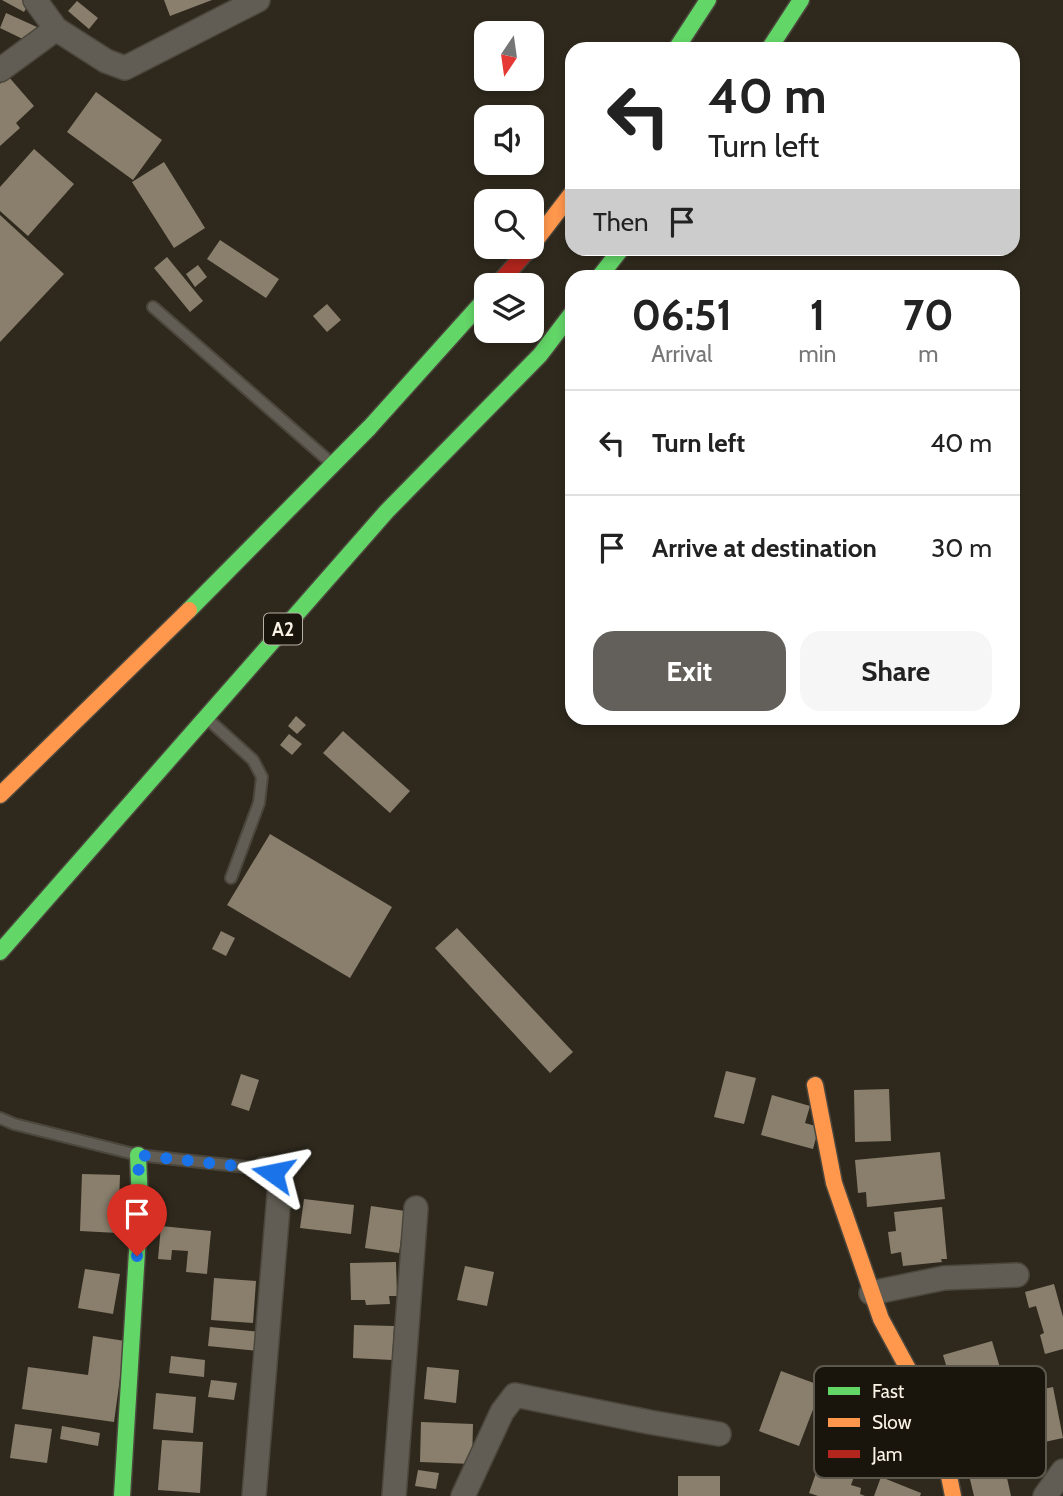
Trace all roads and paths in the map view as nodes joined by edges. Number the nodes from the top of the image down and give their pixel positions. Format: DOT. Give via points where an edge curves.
graph roads {
  1 [pos="35,0"];
  2 [pos="258,0"];
  3 [pos="708,0"];
  4 [pos="801,0"];
  5 [pos="56,29"];
  6 [pos="681,42"];
  7 [pos="774,42"];
  8 [pos="0,70"];
  9 [pos="565,202"];
  10 [pos="544,229"];
  11 [pos="616,256"];
  12 [pos="520,259"];
  13 [pos="605,270"];
  14 [pos="507,273"];
  15 [pos="153,307"];
  16 [pos="474,312"];
  17 [pos="565,322"];
  18 [pos="334,465"];
  19 [pos="206,717"];
  20 [pos="0,795"];
  21 [pos="231,878"];
  22 [pos="0,952"];
  23 [pos="815,1085"];
  24 [pos="0,1118"];
  25 [pos="138,1155"];
  26 [pos="264,1169"];
  27 [pos="416,1209"];
  28 [pos="1017,1275"];
  29 [pos="871,1293"];
  30 [pos="906,1366"];
  31 [pos="719,1434"];
  32 [pos="1063,1471"];
  33 [pos="949,1478"];
  34 [pos="122,1496"];
  35 [pos="254,1496"];
  36 [pos="394,1496"];
  37 [pos="463,1496"];
  38 [pos="953,1496"];
  39 [pos="1045,1496"];
  1 -- 5 [label="street"];
  2 -- 5 [label="street" via="125,68"];
  3 -- 6 [label="main road"];
  4 -- 7 [label="main road"];
  5 -- 8 [label="street"];
  9 -- 10 [label="main road"];
  11 -- 13 [label="main road"];
  12 -- 14 [label="main road"];
  15 -- 18 [label="lane"];
  16 -- 18 [label="main road"];
  17 -- 19 [label="main road, A2" via="540,355 387,511"];
  18 -- 20 [label="main road"];
  19 -- 21 [label="lane" via="253,760 262,778 259,803"];
  19 -- 22 [label="main road, A2"];
  23 -- 29 [label="main road" via="834,1182"];
  24 -- 25 [label="lane"];
  25 -- 26 [label="lane"];
  25 -- 34 [label="main road" via="140,1203"];
  26 -- 35 [label="street" via="280,1183"];
  27 -- 36 [label="street"];
  28 -- 29 [label="street" via="944,1278"];
  29 -- 30 [label="main road"];
  31 -- 37 [label="street" via="515,1395 502,1412"];
  32 -- 39 [label="street"];
  33 -- 38 [label="main road"];
}
